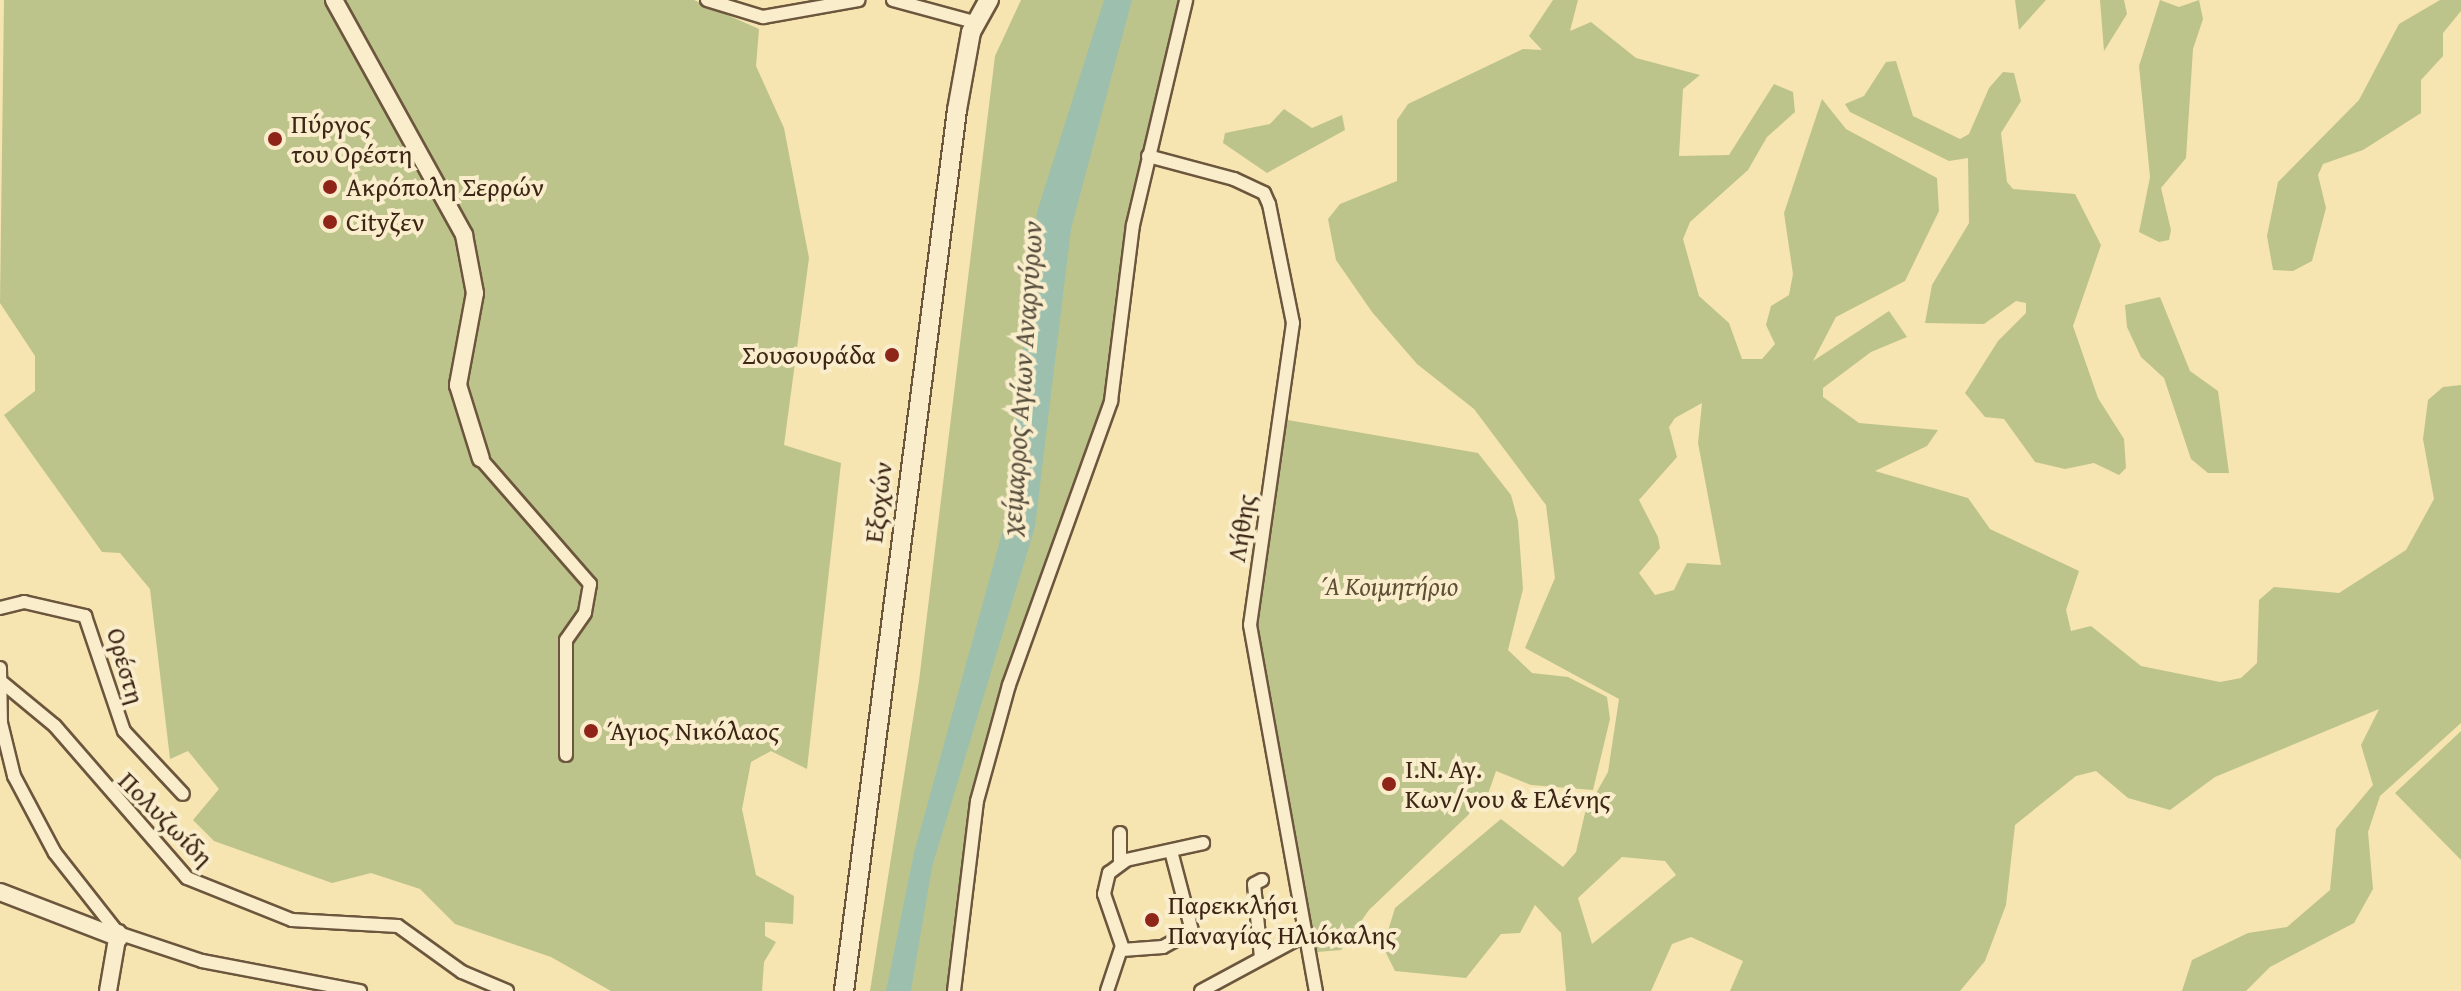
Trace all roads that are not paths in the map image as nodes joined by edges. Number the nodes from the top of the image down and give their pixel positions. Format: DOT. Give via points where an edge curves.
graph roads {
  1 [pos="334,0"];
  2 [pos="707,0"];
  3 [pos="859,0"];
  4 [pos="893,0"];
  5 [pos="989,0"];
  6 [pos="1186,0"];
  7 [pos="974,22"];
  8 [pos="1148,156"];
  9 [pos="481,459"];
  10 [pos="0,608"];
  11 [pos="0,668"];
  12 [pos="3,683"];
  13 [pos="1,723"];
  14 [pos="566,755"];
  15 [pos="4,762"];
  16 [pos="183,794"];
  17 [pos="1120,833"];
  18 [pos="1203,843"];
  19 [pos="1171,851"];
  20 [pos="1120,862"];
  21 [pos="1262,880"];
  22 [pos="0,892"];
  23 [pos="1305,935"];
  24 [pos="118,936"];
  25 [pos="1122,950"];
  26 [pos="1261,958"];
  27 [pos="353,990"];
  28 [pos="108,991"];
  29 [pos="507,991"];
  30 [pos="844,991"];
  31 [pos="954,991"];
  32 [pos="1107,991"];
  33 [pos="1201,991"];
  34 [pos="1316,991"];
  1 -- 9 [label="street" via="464,235 475,293 458,385"];
  2 -- 3 [label="street" via="763,17"];
  4 -- 7 [label="street"];
  5 -- 7 [label="main road, Εξοχών"];
  6 -- 8 [label="street"];
  7 -- 30 [label="main road, Εξοχών" via="906,477"];
  8 -- 23 [label="street, Λήθης" via="1234,179 1264,193 1293,323 1250,625"];
  8 -- 31 [label="street" via="1111,401 1002,706 977,801"];
  9 -- 14 [label="street" via="590,584 585,613 566,640"];
  10 -- 16 [label="street, Ορέστη" via="24,602 85,616 124,731"];
  11 -- 12 [label="street"];
  12 -- 13 [label="street"];
  12 -- 29 [label="street, Πολυζωίδη" via="55,726 106,793 195,883 292,920 398,926 462,972"];
  13 -- 15 [label="street"];
  15 -- 24 [label="street" via="55,853"];
  17 -- 20 [label="street"];
  18 -- 19 [label="street"];
  19 -- 20 [label="street"];
  19 -- 25 [label="street" via="1192,931 1163,947"];
  20 -- 25 [label="street" via="1104,889"];
  21 -- 26 [label="street" via="1254,884"];
  22 -- 24 [label="street"];
  23 -- 26 [label="street"];
  23 -- 34 [label="street, Λήθης"];
  24 -- 27 [label="street" via="239,970"];
  24 -- 28 [label="street"];
  25 -- 32 [label="street"];
  26 -- 33 [label="street"];
}
